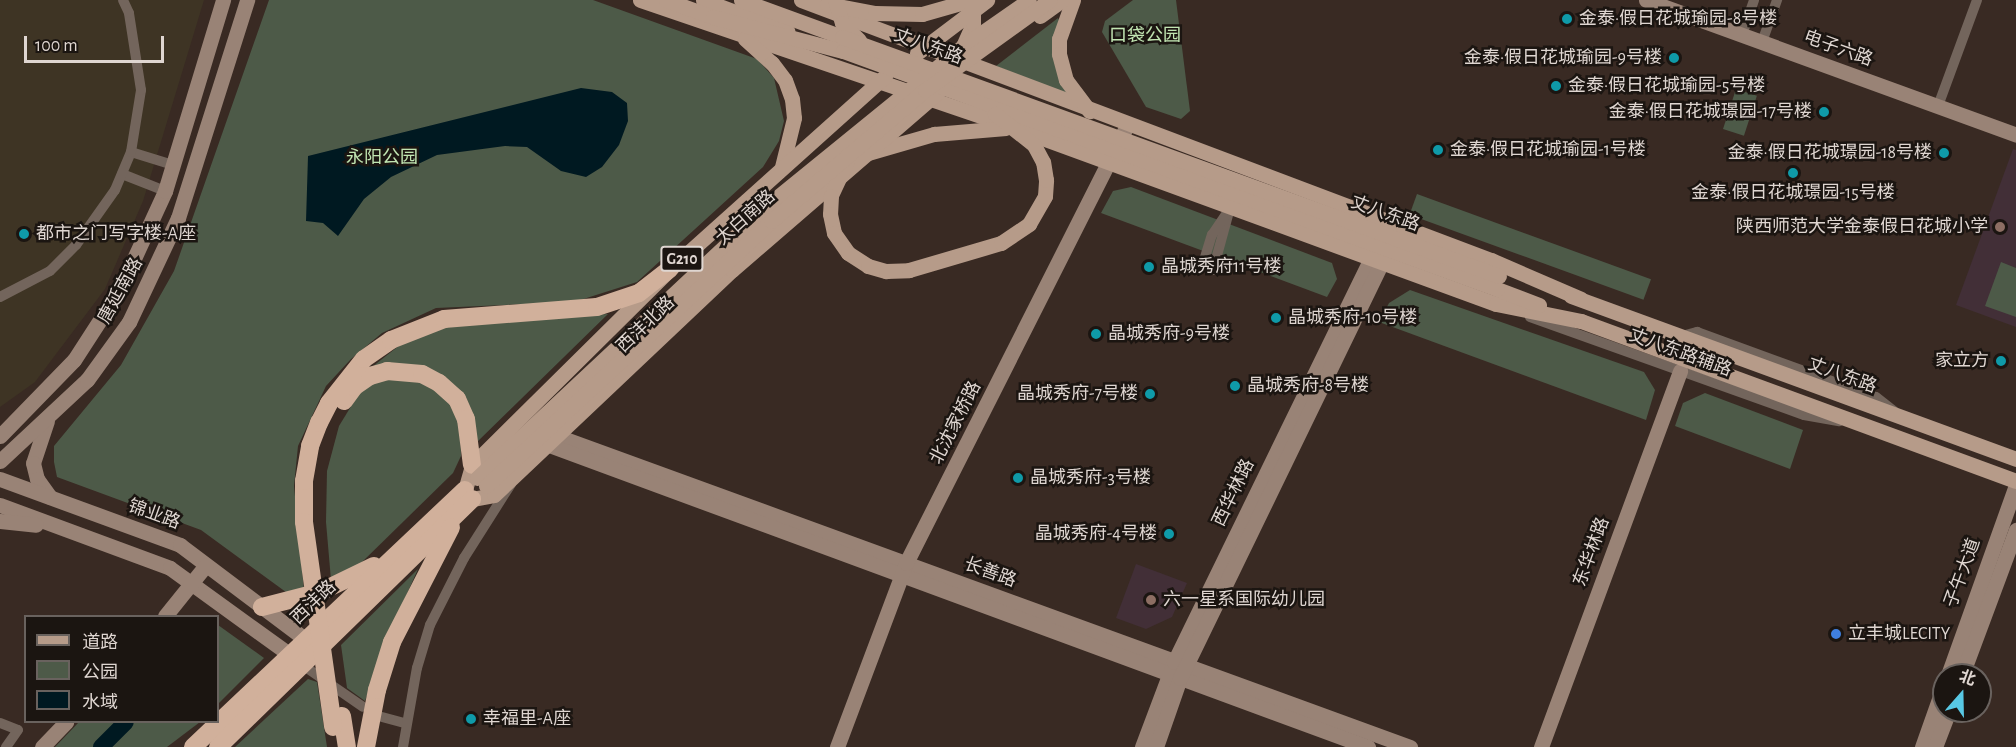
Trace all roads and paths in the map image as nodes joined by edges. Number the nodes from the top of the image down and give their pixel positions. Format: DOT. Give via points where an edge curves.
graph roads {
  1 [pos="123,0"];
  2 [pos="223,0"];
  3 [pos="247,0"];
  4 [pos="640,0"];
  5 [pos="666,0"];
  6 [pos="703,0"];
  7 [pos="741,0"];
  8 [pos="766,0"];
  9 [pos="801,0"];
  10 [pos="809,0"];
  11 [pos="835,0"];
  12 [pos="972,0"];
  13 [pos="987,0"];
  14 [pos="1029,0"];
  15 [pos="1050,0"];
  16 [pos="1062,0"];
  17 [pos="1073,0"];
  18 [pos="1646,0"];
  19 [pos="1755,0"];
  20 [pos="1777,0"];
  21 [pos="1977,0"];
  22 [pos="741,35"];
  23 [pos="1742,35"];
  24 [pos="1762,42"];
  25 [pos="843,44"];
  26 [pos="963,46"];
  27 [pos="922,48"];
  28 [pos="875,49"];
  29 [pos="971,66"];
  30 [pos="880,80"];
  31 [pos="930,98"];
  32 [pos="968,98"];
  33 [pos="1938,106"];
  34 [pos="1089,111"];
  35 [pos="1127,126"];
  36 [pos="1015,128"];
  37 [pos="2016,135"];
  38 [pos="131,152"];
  39 [pos="858,153"];
  40 [pos="1111,164"];
  41 [pos="173,165"];
  42 [pos="781,170"];
  43 [pos="122,174"];
  44 [pos="165,191"];
  45 [pos="1230,208"];
  46 [pos="1376,262"];
  47 [pos="670,269"];
  48 [pos="1497,290"];
  49 [pos="0,297"];
  50 [pos="1581,299"];
  51 [pos="1682,336"];
  52 [pos="1699,346"];
  53 [pos="1687,367"];
  54 [pos="26,410"];
  55 [pos="49,416"];
  56 [pos="1903,419"];
  57 [pos="0,422"];
  58 [pos="0,436"];
  59 [pos="553,441"];
  60 [pos="2016,459"];
  61 [pos="0,461"];
  62 [pos="518,473"];
  63 [pos="0,479"];
  64 [pos="2016,483"];
  65 [pos="472,488"];
  66 [pos="43,495"];
  67 [pos="0,505"];
  68 [pos="27,515"];
  69 [pos="0,521"];
  70 [pos="310,523"];
  71 [pos="64,529"];
  72 [pos="2016,530"];
  73 [pos="389,559"];
  74 [pos="206,566"];
  75 [pos="904,569"];
  76 [pos="191,584"];
  77 [pos="262,608"];
  78 [pos="166,615"];
  79 [pos="306,640"];
  80 [pos="295,659"];
  81 [pos="1952,663"];
  82 [pos="1966,663"];
  83 [pos="1178,670"];
  84 [pos="363,707"];
  85 [pos="382,717"];
  86 [pos="1932,719"];
  87 [pos="337,721"];
  88 [pos="0,723"];
  89 [pos="65,723"];
  90 [pos="405,723"];
  91 [pos="1944,723"];
  92 [pos="6,747"];
  93 [pos="42,747"];
  94 [pos="193,747"];
  95 [pos="218,747"];
  96 [pos="335,747"];
  97 [pos="347,747"];
  98 [pos="366,747"];
  99 [pos="404,747"];
  100 [pos="837,747"];
  101 [pos="1142,747"];
  102 [pos="1156,747"];
  103 [pos="1368,747"];
  104 [pos="1410,747"];
  105 [pos="1541,747"];
  106 [pos="1922,747"];
  107 [pos="1935,747"];
  1 -- 38 [label="street" via="129,13 141,90"];
  2 -- 41 [label="street, 唐延南路"];
  3 -- 55 [label="street, 唐延南路" via="178,218 154,274 129,322 87,380"];
  4 -- 22 [label="main road, 丈八东路"];
  5 -- 25 [label="main road, bridge" via="713,17"];
  6 -- 25 [label="main road, 丈八东路, bridge"];
  7 -- 25 [label="main road, 丈八东路"];
  8 -- 25 [label="main road"];
  9 -- 27 [label="main road"];
  10 -- 12 [label="main road" via="875,13 922,14"];
  11 -- 28 [label="main road, bridge" via="836,11 851,35"];
  12 -- 26 [label="main road, bridge" via="972,24"];
  13 -- 27 [label="main road"];
  14 -- 26 [label="main road, 太白南路, bridge"];
  15 -- 39 [label="main road, 太白南路, bridge" via="925,90"];
  16 -- 29 [label="main road"];
  17 -- 34 [label="main road" via="1059,39 1059,54 1066,80"];
  18 -- 23 [label="street, 电子六路"];
  19 -- 23 [label="street"];
  20 -- 24 [label="street"];
  21 -- 33 [label="street"];
  22 -- 30 [label="main road, 丈八东路"];
  22 -- 42 [label="main road" via="772,63 785,80 792,99 794,118"];
  23 -- 24 [label="street, 电子六路"];
  24 -- 33 [label="street, 电子六路"];
  25 -- 28 [label="main road, 丈八东路, bridge"];
  25 -- 32 [label="main road, 丈八东路, bridge"];
  26 -- 65 [label="main road, 太白南路, bridge" via="775,199"];
  27 -- 29 [label="main road"];
  27 -- 30 [label="main road, 西沣北路 / G210"];
  28 -- 48 [label="main road, 丈八东路, bridge"];
  29 -- 31 [label="main road, 西沣北路"];
  29 -- 34 [label="main road"];
  30 -- 31 [label="main road, 丈八东路"];
  30 -- 42 [label="main road, 西沣北路 / G210"];
  31 -- 36 [label="main road, 丈八东路"];
  31 -- 39 [label="main road, 西沣北路"];
  32 -- 39 [label="main road, bridge" via="1008,121 1034,145 1043,162 1044,196 1039,211 1029,224 1001,243 909,270 886,271 868,266 848,253 834,233 830,214 839,175"];
  32 -- 48 [label="main road, 丈八东路, bridge"];
  33 -- 37 [label="street, 电子六路"];
  34 -- 35 [label="main road"];
  35 -- 40 [label="street, 北沈家桥路"];
  35 -- 50 [label="main road" via="1491,260"];
  36 -- 39 [label="main road" via="934,134"];
  36 -- 40 [label="main road, 丈八东路"];
  38 -- 41 [label="street"];
  38 -- 43 [label="street"];
  39 -- 59 [label="main road, 西沣北路"];
  39 -- 65 [label="main road, 太白南路, bridge" via="771,221"];
  40 -- 45 [label="main road, 丈八东路"];
  40 -- 75 [label="street, 北沈家桥路"];
  41 -- 44 [label="street, 唐延南路"];
  42 -- 47 [label="main road, 西沣北路 / G210"];
  43 -- 44 [label="street"];
  43 -- 49 [label="street" via="106,205 76,245 50,270"];
  44 -- 54 [label="street, 唐延南路" via="120,289 74,360"];
  45 -- 45 [label="street" via="1212,235 1202,267 1213,270"];
  45 -- 46 [label="main road, 丈八东路"];
  46 -- 48 [label="main road, 丈八东路"];
  46 -- 83 [label="street, 西华林路"];
  47 -- 65 [label="main road, 西沣北路 / G210"];
  47 -- 70 [label="highway" via="639,293 597,307 444,319 391,339 364,359 319,423 304,481"];
  48 -- 50 [label="main road, 丈八东路"];
  48 -- 53 [label="street, 丈八东路辅路"];
  48 -- 53 [label="main road, 丈八东路"];
  50 -- 51 [label="main road, 丈八东路"];
  51 -- 52 [label="main road, 丈八东路"];
  51 -- 56 [label="street, 丈八东路辅路" via="1697,332 1876,397"];
  52 -- 53 [label="street"];
  52 -- 56 [label="main road, 丈八东路"];
  53 -- 64 [label="main road, 丈八东路" via="1855,423"];
  53 -- 105 [label="street, 东华林路"];
  54 -- 57 [label="street"];
  54 -- 58 [label="street, 唐延南路"];
  55 -- 61 [label="street, 唐延南路"];
  55 -- 66 [label="street" via="33,463"];
  56 -- 60 [label="main road, 丈八东路"];
  59 -- 62 [label="main road, 西沣北路"];
  59 -- 75 [label="street, 长善路"];
  62 -- 65 [label="main road, 西沣北路" via="494,495"];
  62 -- 90 [label="street" via="464,558 434,617"];
  63 -- 66 [label="street, 锦业路"];
  64 -- 81 [label="street, 子午大道"];
  65 -- 70 [label="highway" via="466,419 457,399 439,382 405,371 370,376 354,387 328,433 318,464"];
  65 -- 73 [label="highway, 西沣路"];
  65 -- 80 [label="highway, 西沣路"];
  65 -- 98 [label="highway" via="392,642 376,690"];
  66 -- 68 [label="street"];
  66 -- 74 [label="street, 锦业路" via="180,546"];
  67 -- 68 [label="street"];
  68 -- 71 [label="street"];
  69 -- 71 [label="street"];
  70 -- 87 [label="highway, bridge"];
  71 -- 76 [label="street" via="170,568"];
  72 -- 82 [label="street, 子午大道"];
  73 -- 77 [label="highway" via="320,592"];
  73 -- 79 [label="highway, 西沣路"];
  74 -- 76 [label="street"];
  74 -- 77 [label="street, 锦业路"];
  75 -- 83 [label="street, 长善路"];
  75 -- 100 [label="street, 北沈家桥路"];
  76 -- 78 [label="street"];
  76 -- 80 [label="street"];
  77 -- 79 [label="street, 锦业路"];
  79 -- 80 [label="highway, 西沣路"];
  80 -- 84 [label="street"];
  80 -- 94 [label="highway, 西沣路"];
  80 -- 95 [label="highway, 西沣路"];
  83 -- 101 [label="street, 西华林路"];
  83 -- 102 [label="street, 西华林路"];
  83 -- 103 [label="street, 长善路"];
  83 -- 104 [label="street, 长善路"];
  85 -- 90 [label="street"];
  86 -- 106 [label="street"];
  87 -- 96 [label="highway"];
  87 -- 97 [label="highway"];
  88 -- 92 [label="street" via="18,729"];
  89 -- 93 [label="street"];
  90 -- 99 [label="street"];
  91 -- 107 [label="street"];
}
